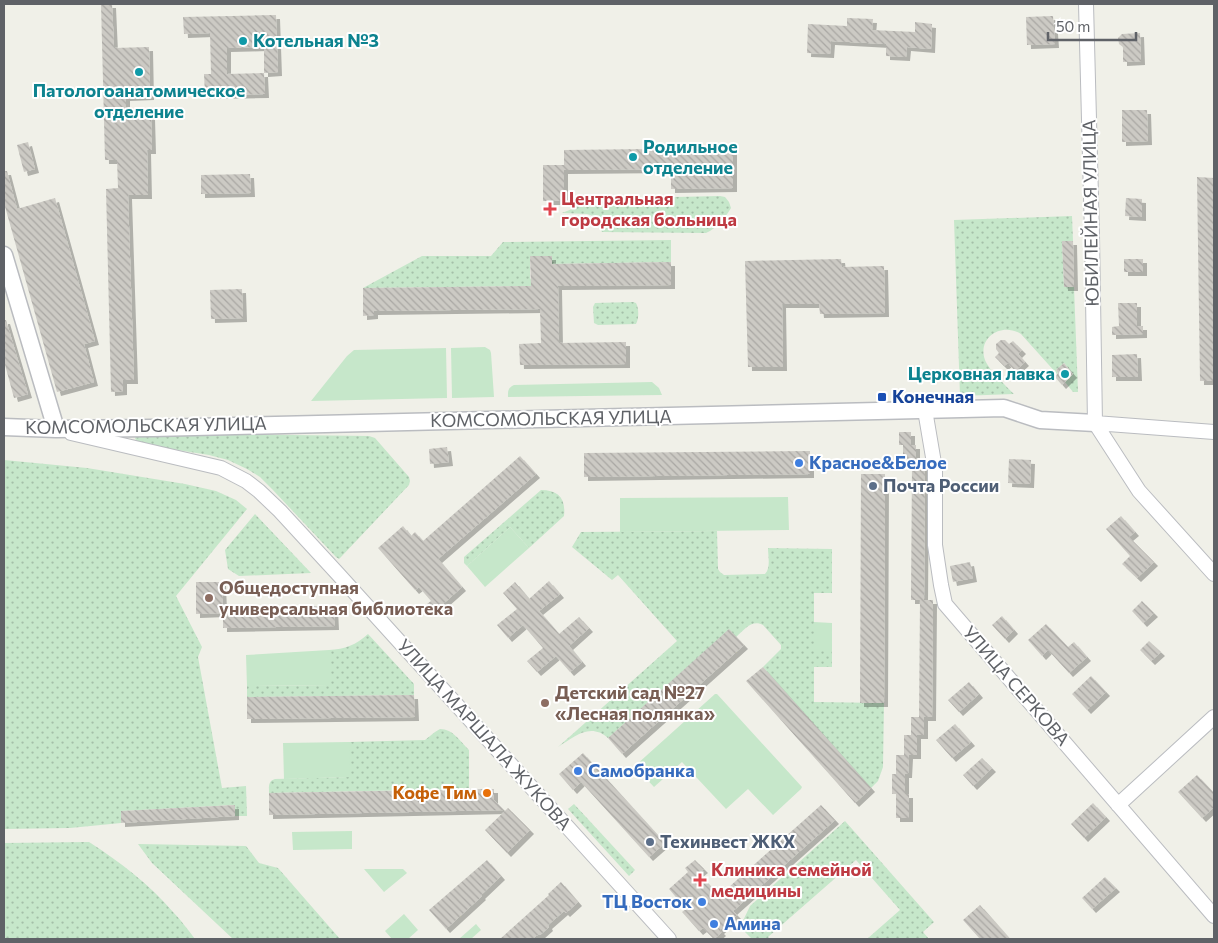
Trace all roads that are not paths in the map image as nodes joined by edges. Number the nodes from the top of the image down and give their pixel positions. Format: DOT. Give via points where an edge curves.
graph roads {
  1 [pos="1086,4"];
  2 [pos="4,256"];
  3 [pos="925,410"];
  4 [pos="1095,423"];
  5 [pos="4,427"];
  6 [pos="56,430"];
  7 [pos="1214,432"];
  8 [pos="1214,574"];
  9 [pos="1214,717"];
  10 [pos="1118,805"];
  11 [pos="1214,916"];
  12 [pos="669,939"];
  1 -- 4 [label="street, ЮБИЛЕЙНАЯ УЛИЦА"];
  2 -- 6 [label="street"];
  3 -- 4 [label="street, КОМСОМОЛЬСКАЯ УЛИЦА" via="1004,408 1040,420"];
  3 -- 6 [label="street, КОМСОМОЛЬСКАЯ УЛИЦА"];
  3 -- 10 [label="street, УЛИЦА СЕРКОВА" via="935,469 935,545 945,604"];
  4 -- 7 [label="street"];
  4 -- 8 [label="street" via="1139,491"];
  5 -- 6 [label="street, КОМСОМОЛЬСКАЯ УЛИЦА"];
  6 -- 12 [label="street, УЛИЦА МАРШАЛА ЖУКОВА" via="221,468 258,490 280,510"];
  9 -- 10 [label="street"];
  10 -- 11 [label="street, УЛИЦА СЕРКОВА"];
}
